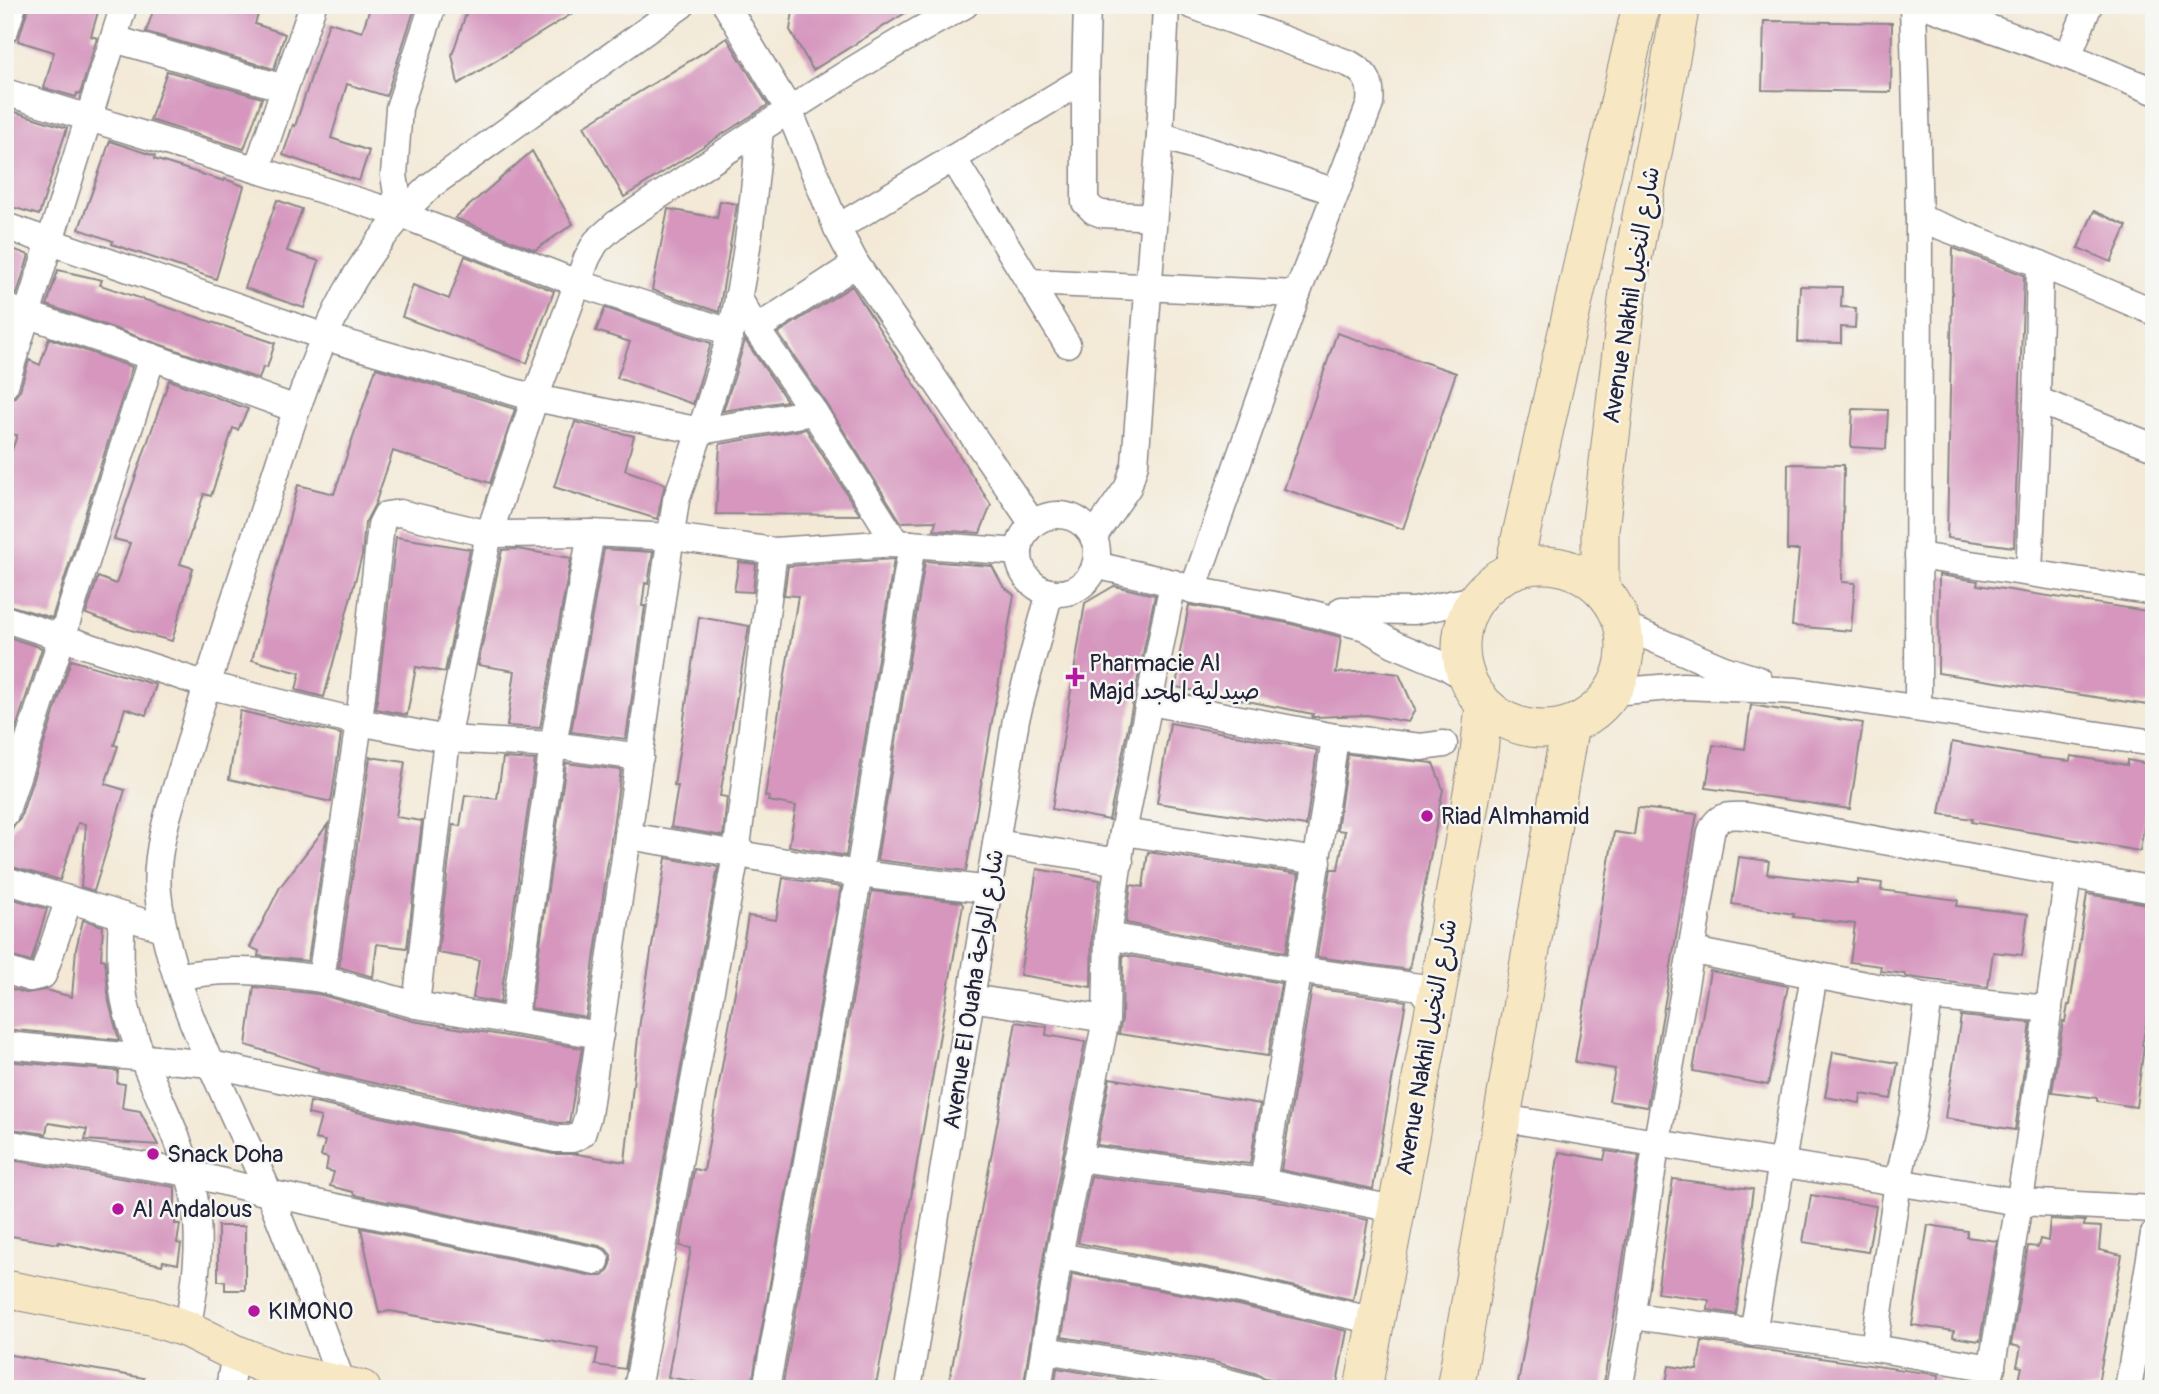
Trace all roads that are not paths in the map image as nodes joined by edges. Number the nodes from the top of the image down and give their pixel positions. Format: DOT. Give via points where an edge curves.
graph roads {
  1 [pos="13,5"];
  2 [pos="124,5"];
  3 [pos="313,5"];
  4 [pos="433,5"];
  5 [pos="682,5"];
  6 [pos="726,5"];
  7 [pos="965,5"];
  8 [pos="1087,5"];
  9 [pos="1166,5"];
  10 [pos="1191,5"];
  11 [pos="1641,5"];
  12 [pos="1681,5"];
  13 [pos="1913,5"];
  14 [pos="1924,5"];
  15 [pos="2089,5"];
  16 [pos="5,30"];
  17 [pos="114,39"];
  18 [pos="2068,56"];
  19 [pos="1085,79"];
  20 [pos="284,88"];
  21 [pos="5,92"];
  22 [pos="2154,92"];
  23 [pos="789,110"];
  24 [pos="89,118"];
  25 [pos="760,130"];
  26 [pos="1160,135"];
  27 [pos="953,158"];
  28 [pos="257,170"];
  29 [pos="1336,192"];
  30 [pos="400,214"];
  31 [pos="1153,217"];
  32 [pos="1919,218"];
  33 [pos="5,226"];
  34 [pos="837,228"];
  35 [pos="50,242"];
  36 [pos="856,264"];
  37 [pos="2040,264"];
  38 [pos="1030,282"];
  39 [pos="577,283"];
  40 [pos="1148,288"];
  41 [pos="1297,294"];
  42 [pos="16,311"];
  43 [pos="2154,312"];
  44 [pos="743,330"];
  45 [pos="325,337"];
  46 [pos="1067,344"];
  47 [pos="152,357"];
  48 [pos="5,385"];
  49 [pos="535,398"];
  50 [pos="2037,400"];
  51 [pos="296,409"];
  52 [pos="814,412"];
  53 [pos="701,431"];
  54 [pos="2154,447"];
  55 [pos="1033,524"];
  56 [pos="591,533"];
  57 [pos="489,534"];
  58 [pos="673,537"];
  59 [pos="1093,537"];
  60 [pos="904,544"];
  61 [pos="774,551"];
  62 [pos="1019,552"];
  63 [pos="1918,556"];
  64 [pos="1095,565"];
  65 [pos="1513,570"];
  66 [pos="2029,572"];
  67 [pos="1183,586"];
  68 [pos="1600,587"];
  69 [pos="1050,592"];
  70 [pos="2154,592"];
  71 [pos="1476,599"];
  72 [pos="1290,608"];
  73 [pos="5,620"];
  74 [pos="1623,626"];
  75 [pos="62,638"];
  76 [pos="207,685"];
  77 [pos="1475,691"];
  78 [pos="1797,691"];
  79 [pos="1612,692"];
  80 [pos="1150,702"];
  81 [pos="1919,708"];
  82 [pos="359,722"];
  83 [pos="1570,725"];
  84 [pos="1335,737"];
  85 [pos="447,739"];
  86 [pos="2154,743"];
  87 [pos="1444,744"];
  88 [pos="553,745"];
  89 [pos="640,757"];
  90 [pos="5,814"];
  91 [pos="1123,832"];
  92 [pos="628,836"];
  93 [pos="996,843"];
  94 [pos="736,855"];
  95 [pos="1318,861"];
  96 [pos="1120,862"];
  97 [pos="859,874"];
  98 [pos="2068,877"];
  99 [pos="5,880"];
  100 [pos="990,890"];
  101 [pos="2154,890"];
  102 [pos="69,899"];
  103 [pos="122,916"];
  104 [pos="163,928"];
  105 [pos="1108,936"];
  106 [pos="1693,951"];
  107 [pos="5,970"];
  108 [pos="1297,970"];
  109 [pos="1814,975"];
  110 [pos="177,976"];
  111 [pos="321,979"];
  112 [pos="1929,997"];
  113 [pos="971,998"];
  114 [pos="416,1004"];
  115 [pos="1434,1007"];
  116 [pos="2049,1009"];
  117 [pos="514,1019"];
  118 [pos="1106,1019"];
  119 [pos="600,1035"];
  120 [pos="5,1045"];
  121 [pos="143,1057"];
  122 [pos="211,1064"];
  123 [pos="1502,1118"];
  124 [pos="5,1143"];
  125 [pos="1657,1143"];
  126 [pos="1078,1158"];
  127 [pos="1782,1164"];
  128 [pos="188,1172"];
  129 [pos="1263,1182"];
  130 [pos="1898,1182"];
  131 [pos="268,1193"];
  132 [pos="2019,1202"];
  133 [pos="2154,1209"];
  134 [pos="1394,1217"];
  135 [pos="2154,1234"];
  136 [pos="1059,1256"];
  137 [pos="596,1262"];
  138 [pos="5,1289"];
  139 [pos="1633,1316"];
  140 [pos="1375,1321"];
  141 [pos="187,1329"];
  142 [pos="1753,1333"];
  143 [pos="1874,1348"];
  144 [pos="1045,1350"];
  145 [pos="235,1353"];
  146 [pos="1990,1378"];
  147 [pos="353,1387"];
  148 [pos="229,1389"];
  149 [pos="637,1389"];
  150 [pos="766,1389"];
  151 [pos="908,1389"];
  152 [pos="1038,1389"];
  153 [pos="1254,1389"];
  154 [pos="1363,1389"];
  155 [pos="1455,1389"];
  156 [pos="1619,1389"];
  157 [pos="2128,1389"];
  1 -- 16 [label="street"];
  2 -- 17 [label="street"];
  3 -- 20 [label="street"];
  4 -- 30 [label="street" via="399,108 394,175"];
  5 -- 30 [label="street" via="430,186"];
  6 -- 23 [label="street"];
  7 -- 23 [label="street"];
  8 -- 19 [label="street"];
  9 -- 26 [label="street"];
  10 -- 29 [label="street" via="1350,64 1366,75 1370,104"];
  11 -- 65 [label="street, Avenue Nakhil شارع النخيل"];
  12 -- 68 [label="street, Avenue Nakhil شارع النخيل" via="1630,275 1600,530"];
  13 -- 32 [label="street"];
  14 -- 18 [label="street"];
  15 -- 18 [label="street"];
  17 -- 20 [label="street"];
  17 -- 24 [label="street"];
  18 -- 22 [label="street"];
  19 -- 27 [label="street"];
  19 -- 31 [label="street" via="1085,202 1102,214"];
  20 -- 28 [label="street"];
  21 -- 24 [label="street"];
  23 -- 25 [label="street"];
  23 -- 34 [label="street"];
  24 -- 28 [label="street"];
  24 -- 35 [label="street"];
  25 -- 39 [label="street" via="605,232"];
  25 -- 44 [label="street" via="738,297"];
  26 -- 29 [label="street"];
  26 -- 31 [label="street"];
  27 -- 34 [label="street"];
  27 -- 38 [label="street"];
  28 -- 30 [label="street"];
  29 -- 41 [label="street"];
  30 -- 39 [label="street"];
  30 -- 45 [label="street" via="368,254"];
  31 -- 40 [label="street"];
  32 -- 37 [label="street"];
  32 -- 63 [label="street"];
  33 -- 35 [label="street"];
  34 -- 36 [label="street"];
  35 -- 42 [label="street"];
  35 -- 45 [label="street"];
  36 -- 44 [label="street"];
  36 -- 55 [label="street"];
  37 -- 43 [label="street"];
  37 -- 50 [label="street"];
  38 -- 40 [label="street"];
  38 -- 46 [label="street"];
  39 -- 44 [label="street"];
  39 -- 49 [label="street"];
  40 -- 41 [label="street"];
  40 -- 59 [label="street" via="1135,464 1128,487"];
  41 -- 67 [label="street"];
  42 -- 47 [label="street"];
  42 -- 48 [label="street"];
  44 -- 52 [label="street"];
  44 -- 53 [label="street"];
  45 -- 49 [label="street"];
  45 -- 51 [label="street"];
  47 -- 51 [label="street"];
  47 -- 75 [label="street"];
  49 -- 53 [label="street"];
  49 -- 57 [label="street"];
  50 -- 54 [label="street"];
  50 -- 66 [label="street"];
  51 -- 76 [label="street"];
  52 -- 53 [label="street"];
  52 -- 60 [label="street"];
  53 -- 58 [label="street" via="676,500"];
  55 -- 59 [label="street" via="1064,515 1083,524"];
  55 -- 62 [label="street" via="1022,538"];
  56 -- 57 [label="street"];
  56 -- 58 [label="street"];
  56 -- 88 [label="street"];
  57 -- 82 [label="street" via="400,513 383,519"];
  57 -- 85 [label="street"];
  58 -- 61 [label="street"];
  58 -- 89 [label="street"];
  59 -- 64 [label="street"];
  60 -- 61 [label="street"];
  60 -- 62 [label="street"];
  60 -- 97 [label="street"];
  61 -- 94 [label="street"];
  62 -- 69 [label="street" via="1027,578"];
  63 -- 66 [label="street"];
  63 -- 81 [label="street"];
  64 -- 67 [label="street"];
  64 -- 69 [label="street" via="1079,586"];
  65 -- 68 [label="street" via="1559,566"];
  65 -- 71 [label="street" via="1492,582"];
  66 -- 70 [label="street"];
  67 -- 72 [label="street"];
  67 -- 80 [label="street"];
  68 -- 74 [label="street"];
  69 -- 93 [label="street, Avenue El Ouaha شارع الواحة" via="1016,719"];
  71 -- 72 [label="street" via="1414,611"];
  71 -- 77 [label="street" via="1462,631 1461,655"];
  72 -- 77 [label="street" via="1366,627 1446,666"];
  73 -- 75 [label="street"];
  74 -- 78 [label="street" via="1724,669"];
  74 -- 79 [label="street" via="1624,660"];
  75 -- 76 [label="street"];
  75 -- 90 [label="street"];
  76 -- 82 [label="street"];
  76 -- 104 [label="street" via="162,841 158,890"];
  77 -- 83 [label="street" via="1509,723 1549,729"];
  77 -- 115 [label="street, Avenue Nakhil شارع النخيل" via="1479,752"];
  78 -- 79 [label="street" via="1683,686"];
  78 -- 81 [label="street"];
  79 -- 83 [label="street" via="1593,712"];
  80 -- 84 [label="street"];
  80 -- 91 [label="street"];
  81 -- 86 [label="street"];
  82 -- 85 [label="street"];
  82 -- 111 [label="street"];
  83 -- 123 [label="street"];
  84 -- 87 [label="street" via="1421,747"];
  84 -- 95 [label="street"];
  85 -- 88 [label="street"];
  85 -- 114 [label="street"];
  88 -- 89 [label="street"];
  88 -- 117 [label="street"];
  89 -- 92 [label="street"];
  91 -- 95 [label="street"];
  91 -- 96 [label="street"];
  92 -- 94 [label="street"];
  92 -- 119 [label="street"];
  93 -- 96 [label="street"];
  93 -- 100 [label="street, Avenue El Ouaha شارع الواحة"];
  94 -- 97 [label="street"];
  94 -- 149 [label="street"];
  95 -- 108 [label="street"];
  96 -- 105 [label="street"];
  97 -- 100 [label="street"];
  97 -- 150 [label="street"];
  98 -- 101 [label="street"];
  98 -- 106 [label="street" via="1725,815 1712,832"];
  98 -- 116 [label="street"];
  99 -- 102 [label="street"];
  100 -- 113 [label="street, Avenue El Ouaha شارع الواحة"];
  102 -- 103 [label="street"];
  102 -- 107 [label="street" via="43,975 30,978"];
  103 -- 104 [label="street"];
  103 -- 121 [label="street" via="122,984"];
  104 -- 110 [label="street"];
  105 -- 108 [label="street"];
  105 -- 118 [label="street"];
  106 -- 109 [label="street"];
  106 -- 125 [label="street"];
  108 -- 115 [label="street" via="1420,987"];
  108 -- 129 [label="street"];
  109 -- 112 [label="street"];
  109 -- 127 [label="street"];
  110 -- 111 [label="street" via="246,970"];
  110 -- 122 [label="street"];
  111 -- 114 [label="street"];
  112 -- 116 [label="street"];
  112 -- 130 [label="street" via="1913,1115"];
  113 -- 118 [label="street"];
  113 -- 151 [label="street, Avenue El Ouaha شارع الواحة"];
  114 -- 117 [label="street"];
  115 -- 134 [label="street, Avenue Nakhil شارع النخيل"];
  116 -- 132 [label="street"];
  117 -- 119 [label="street"];
  118 -- 126 [label="street"];
  119 -- 122 [label="street" via="587,1122 582,1134 572,1139"];
  120 -- 121 [label="street"];
  121 -- 122 [label="street"];
  121 -- 128 [label="street"];
  122 -- 131 [label="street"];
  123 -- 125 [label="street"];
  123 -- 155 [label="street"];
  124 -- 128 [label="street"];
  125 -- 127 [label="street"];
  125 -- 139 [label="street"];
  126 -- 129 [label="street"];
  126 -- 136 [label="street"];
  127 -- 130 [label="street"];
  127 -- 142 [label="street"];
  128 -- 131 [label="street"];
  128 -- 141 [label="street" via="198,1223 198,1252"];
  129 -- 134 [label="street" via="1379,1206"];
  130 -- 132 [label="street"];
  130 -- 143 [label="street"];
  131 -- 137 [label="street"];
  131 -- 147 [label="street"];
  132 -- 133 [label="street"];
  132 -- 146 [label="street"];
  134 -- 140 [label="street, Avenue Nakhil شارع النخيل"];
  135 -- 157 [label="street"];
  136 -- 140 [label="street" via="1228,1287"];
  136 -- 144 [label="street"];
  138 -- 141 [label="street" via="150,1317"];
  139 -- 142 [label="street"];
  139 -- 156 [label="street"];
  140 -- 154 [label="street, Avenue Nakhil شارع النخيل"];
  141 -- 145 [label="street"];
  142 -- 143 [label="street"];
  143 -- 146 [label="street"];
  144 -- 152 [label="street"];
  144 -- 153 [label="street"];
  145 -- 147 [label="street" via="279,1371"];
  145 -- 148 [label="street"];
}
